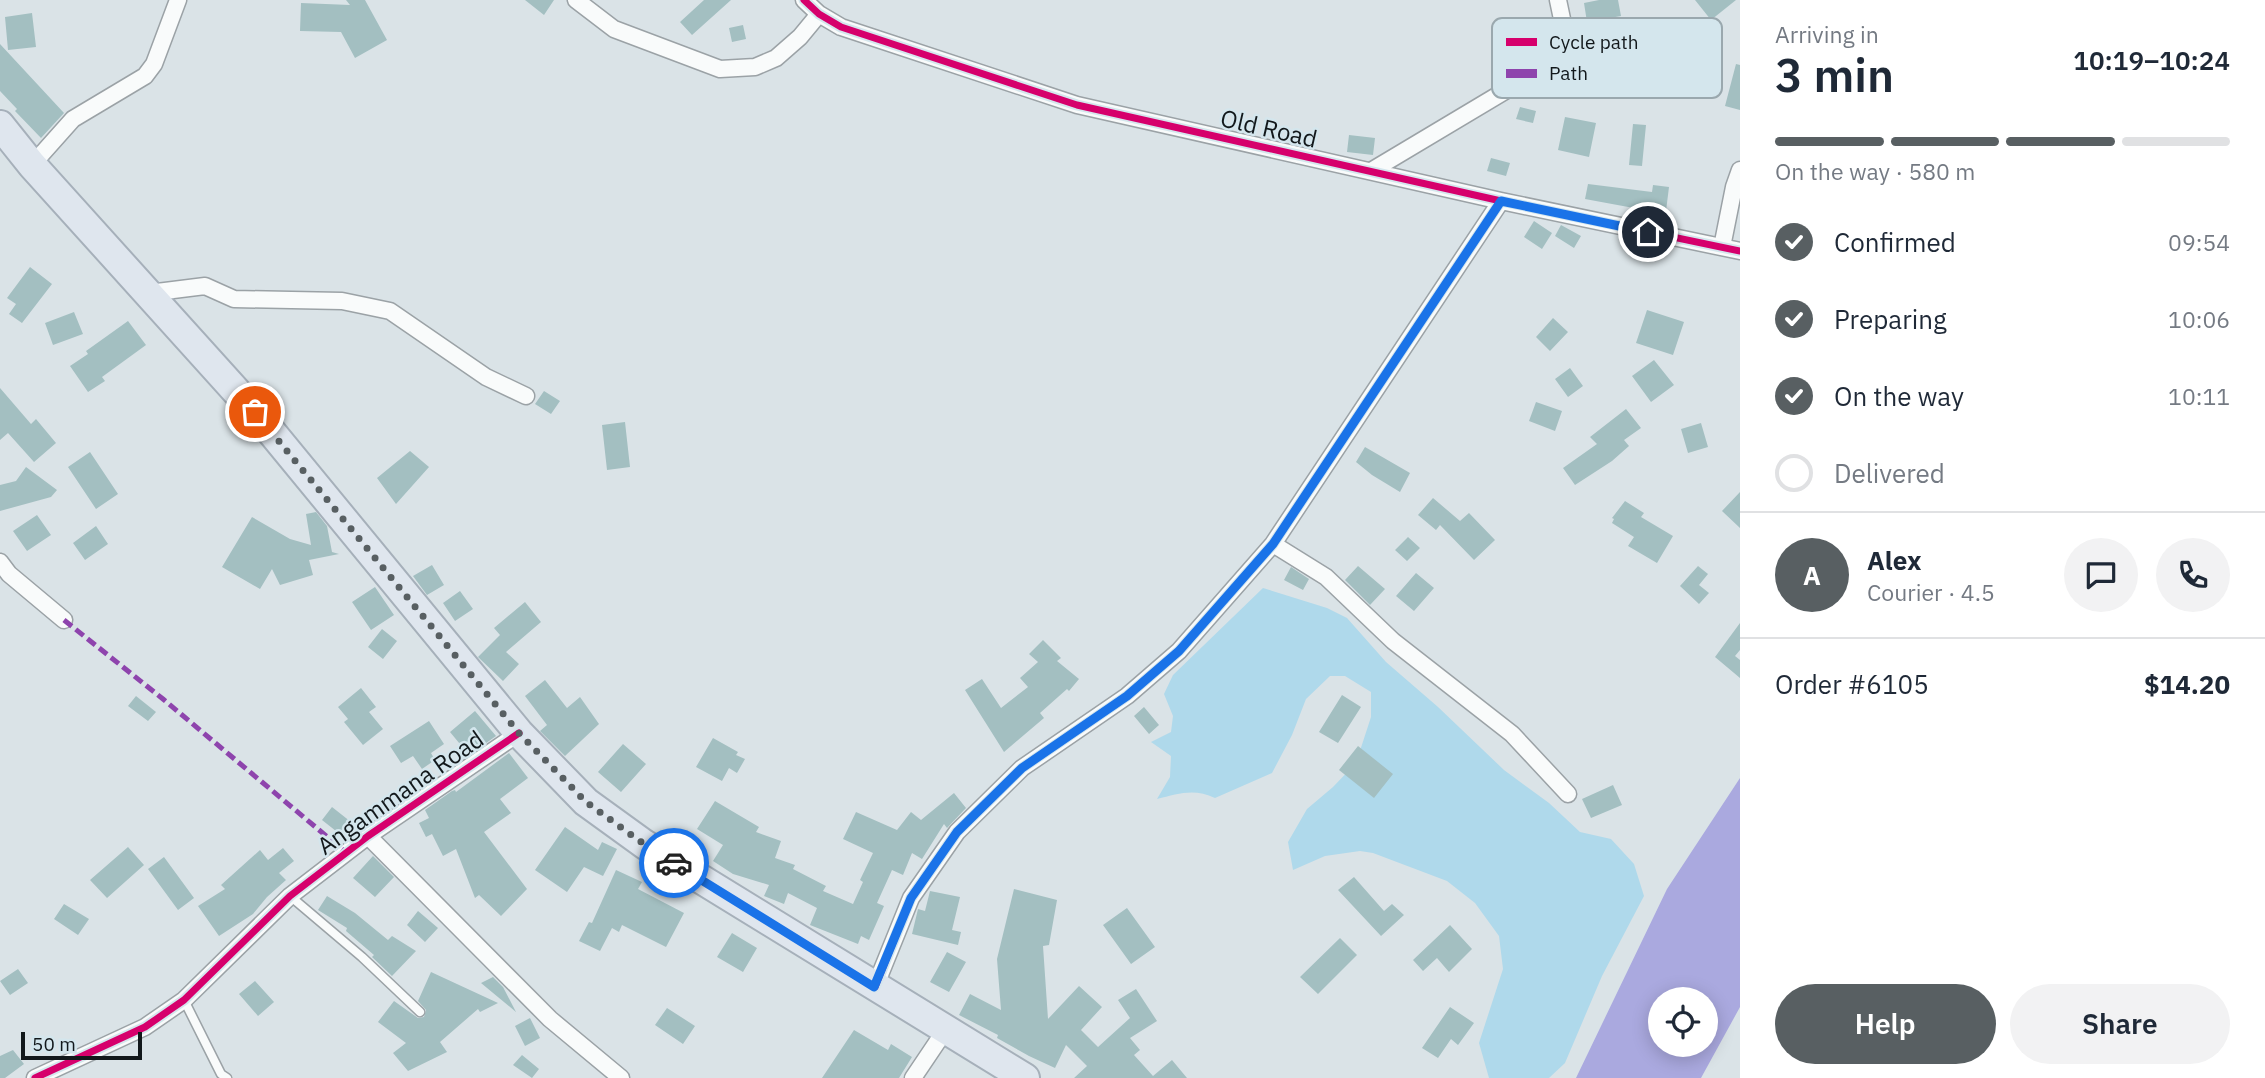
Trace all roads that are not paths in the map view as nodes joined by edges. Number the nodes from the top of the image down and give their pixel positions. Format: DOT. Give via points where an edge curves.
graph roads {
  1 [pos="178,0"];
  2 [pos="576,0"];
  3 [pos="804,0"];
  4 [pos="1558,0"];
  5 [pos="819,14"];
  6 [pos="1562,18"];
  7 [pos="1493,98"];
  8 [pos="0,125"];
  9 [pos="32,165"];
  10 [pos="1740,170"];
  11 [pos="1371,171"];
  12 [pos="1501,201"];
  13 [pos="1722,247"];
  14 [pos="1740,251"];
  15 [pos="149,293"];
  16 [pos="526,396"];
  17 [pos="1273,544"];
  18 [pos="0,562"];
  19 [pos="64,620"];
  20 [pos="519,733"];
  21 [pos="1568,794"];
  22 [pos="368,836"];
  23 [pos="290,896"];
  24 [pos="874,987"];
  25 [pos="184,1000"];
  26 [pos="421,1012"];
  27 [pos="946,1029"];
  28 [pos="35,1078"];
  29 [pos="227,1078"];
  30 [pos="621,1078"];
  31 [pos="913,1078"];
  32 [pos="1025,1078"];
  1 -- 9 [label="street" via="145,76 73,119"];
  2 -- 5 [label="street" via="614,29 720,69 755,67 776,58"];
  3 -- 5 [label="street, Old Road"];
  4 -- 6 [label="street"];
  5 -- 11 [label="street, Old Road" via="841,27 1077,105"];
  7 -- 11 [label="street"];
  8 -- 9 [label="highway"];
  9 -- 15 [label="highway"];
  10 -- 13 [label="street"];
  11 -- 12 [label="street, Old Road"];
  12 -- 13 [label="street, Old Road"];
  12 -- 17 [label="street"];
  13 -- 14 [label="street, Old Road"];
  15 -- 16 [label="street" via="205,286 234,299 342,301 390,311 486,377"];
  15 -- 20 [label="highway" via="255,412"];
  17 -- 21 [label="street" via="1326,577 1393,641 1511,734"];
  17 -- 24 [label="street" via="1179,651 1127,696 1022,768 957,832 911,898"];
  18 -- 19 [label="street"];
  20 -- 22 [label="street, Angammana Road"];
  20 -- 24 [label="highway" via="586,802 644,844"];
  22 -- 23 [label="street, Angammana Road"];
  22 -- 30 [label="street" via="550,1020"];
  23 -- 25 [label="street, Angammana Road"];
  23 -- 26 [label="lane"];
  24 -- 27 [label="highway"];
  25 -- 28 [label="street, Angammana Road" via="145,1027"];
  25 -- 29 [label="lane"];
  27 -- 31 [label="street"];
  27 -- 32 [label="highway"];
}
